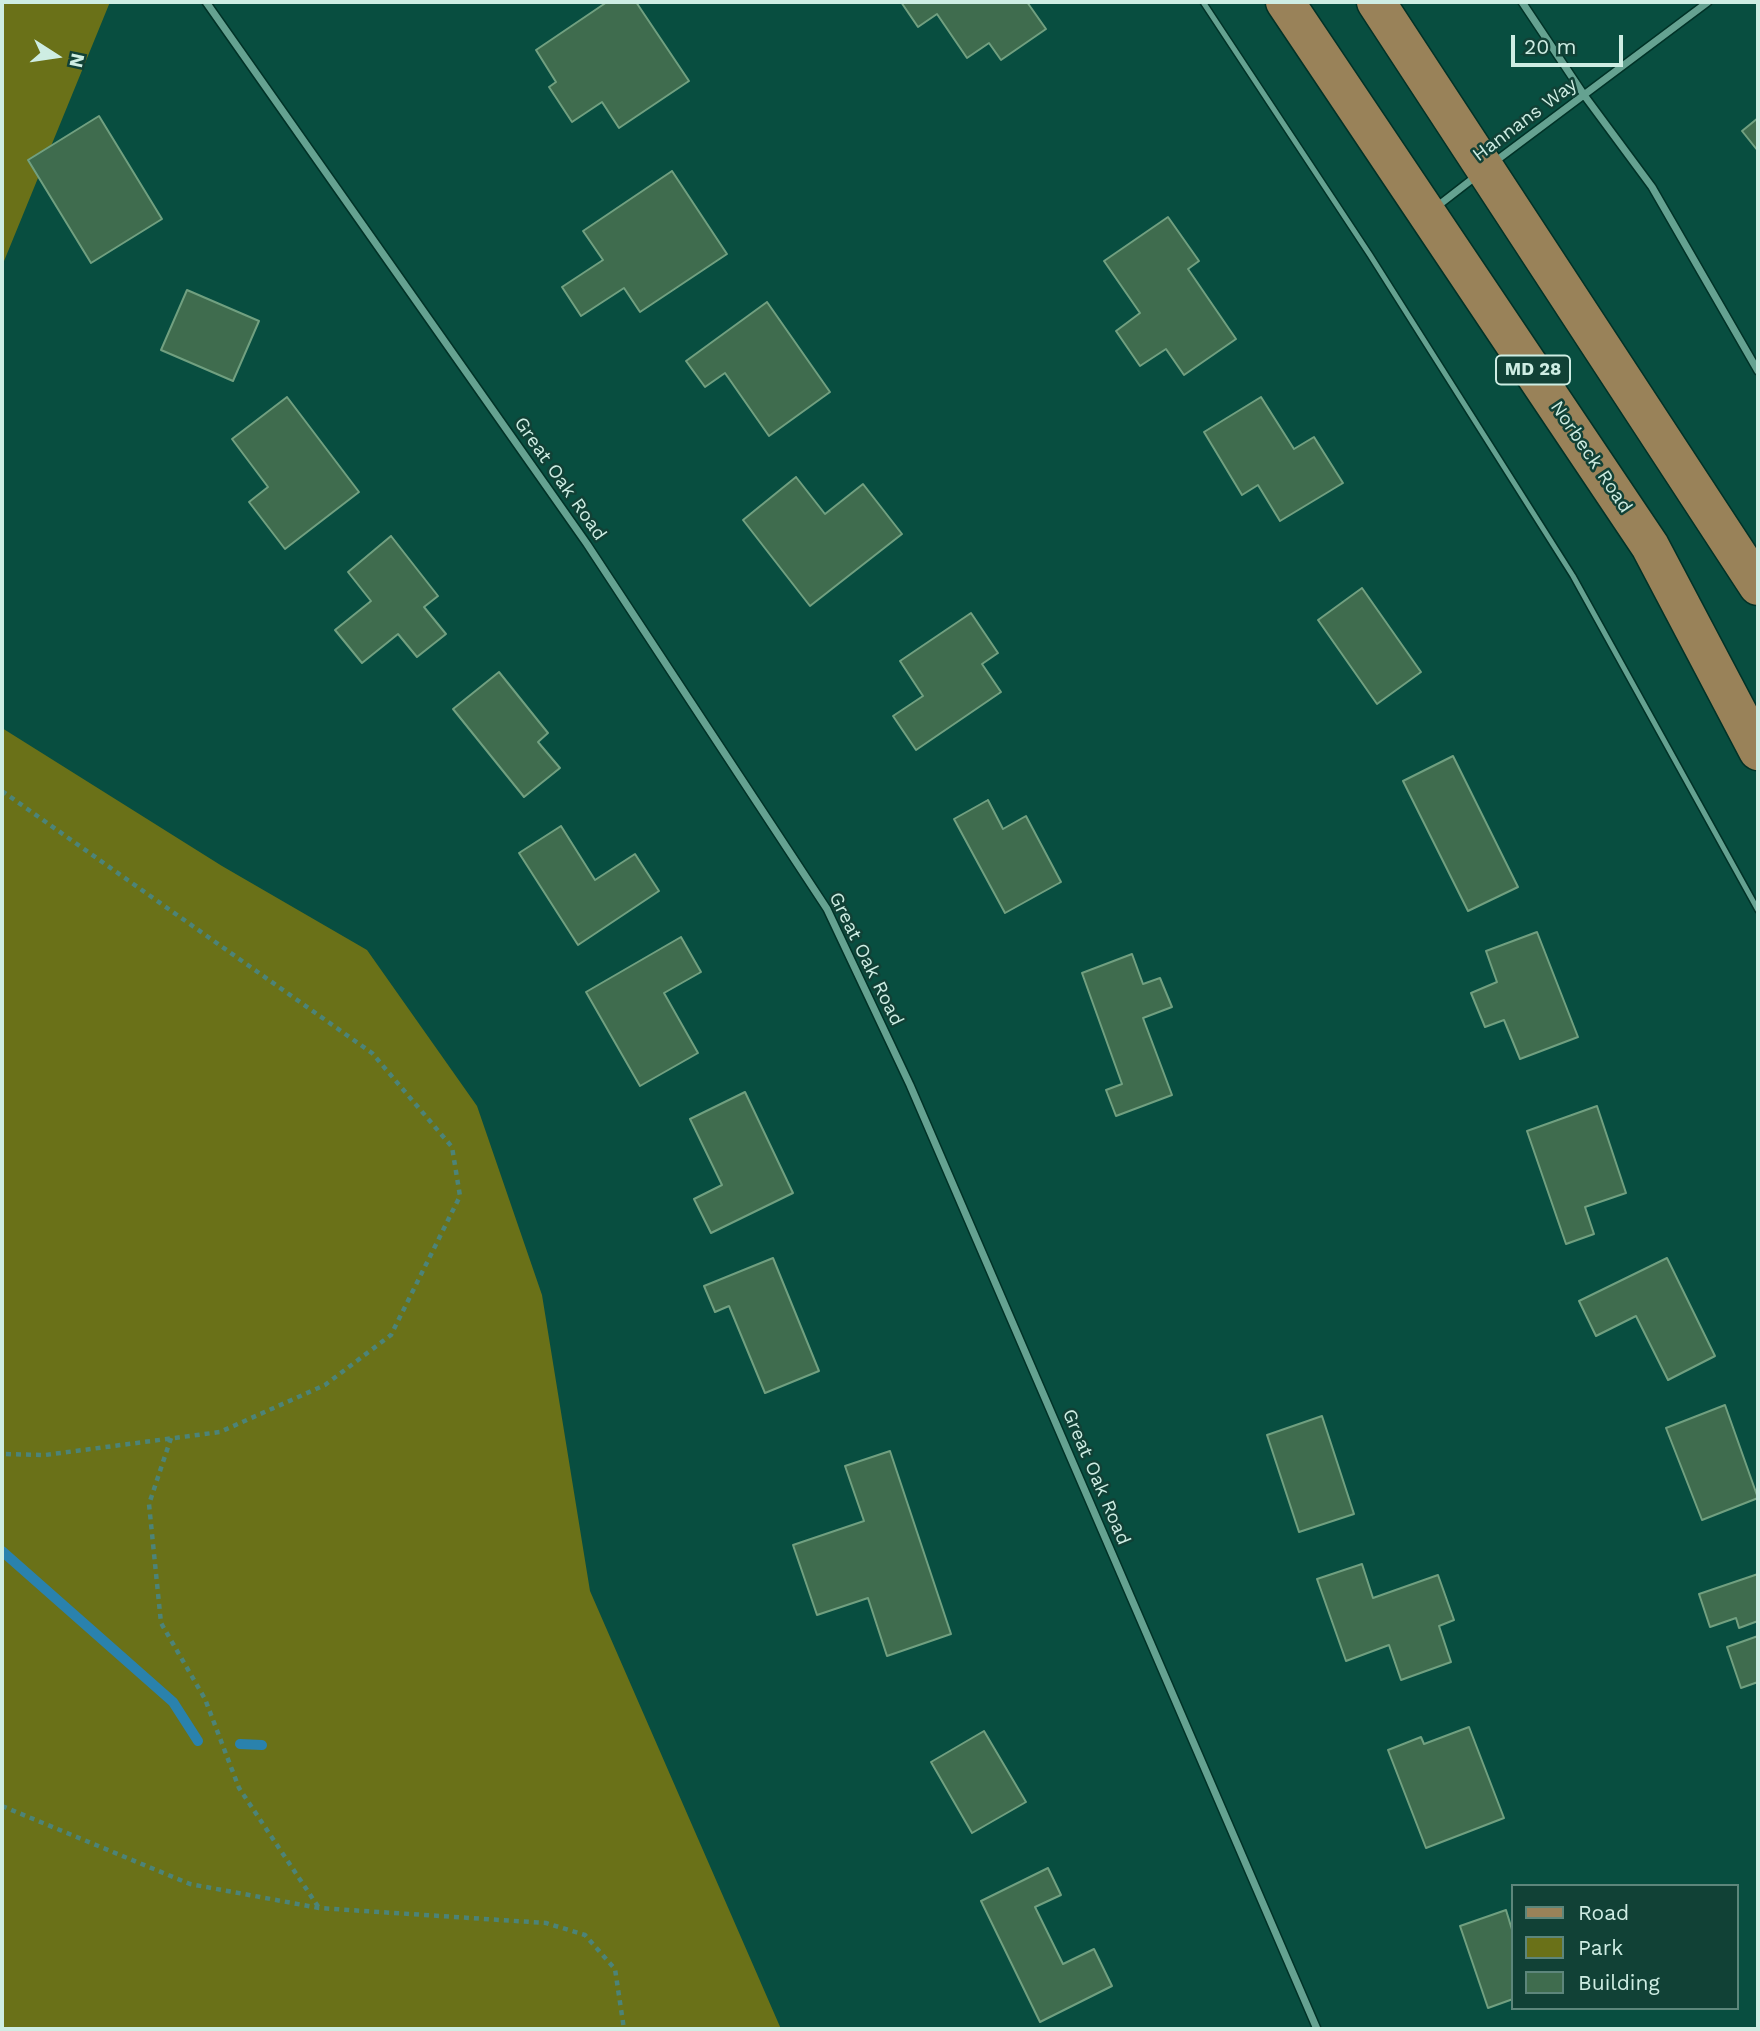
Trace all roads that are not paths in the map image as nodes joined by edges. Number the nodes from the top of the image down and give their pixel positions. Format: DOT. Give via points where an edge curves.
graph roads {
  1 [pos="206,2"];
  2 [pos="1203,2"];
  3 [pos="1285,2"];
  4 [pos="1377,2"];
  5 [pos="1522,2"];
  6 [pos="1708,2"];
  7 [pos="1584,95"];
  8 [pos="1486,168"];
  9 [pos="1429,213"];
  10 [pos="1758,370"];
  11 [pos="1758,586"];
  12 [pos="1758,751"];
  13 [pos="1758,910"];
  14 [pos="1317,2029"];
  1 -- 14 [label="street, Great Oak Road" via="587,544 827,909 910,1085"];
  2 -- 13 [label="lane" via="1573,576"];
  3 -- 9 [label="main road, Norbeck Road / MD 28"];
  4 -- 8 [label="main road"];
  5 -- 7 [label="street"];
  6 -- 7 [label="street, Hannans Way"];
  7 -- 8 [label="street, Hannans Way"];
  7 -- 10 [label="street" via="1653,187"];
  8 -- 9 [label="street, Hannans Way"];
  8 -- 11 [label="main road"];
  9 -- 12 [label="main road, Norbeck Road / MD 28" via="1650,546"];
}
